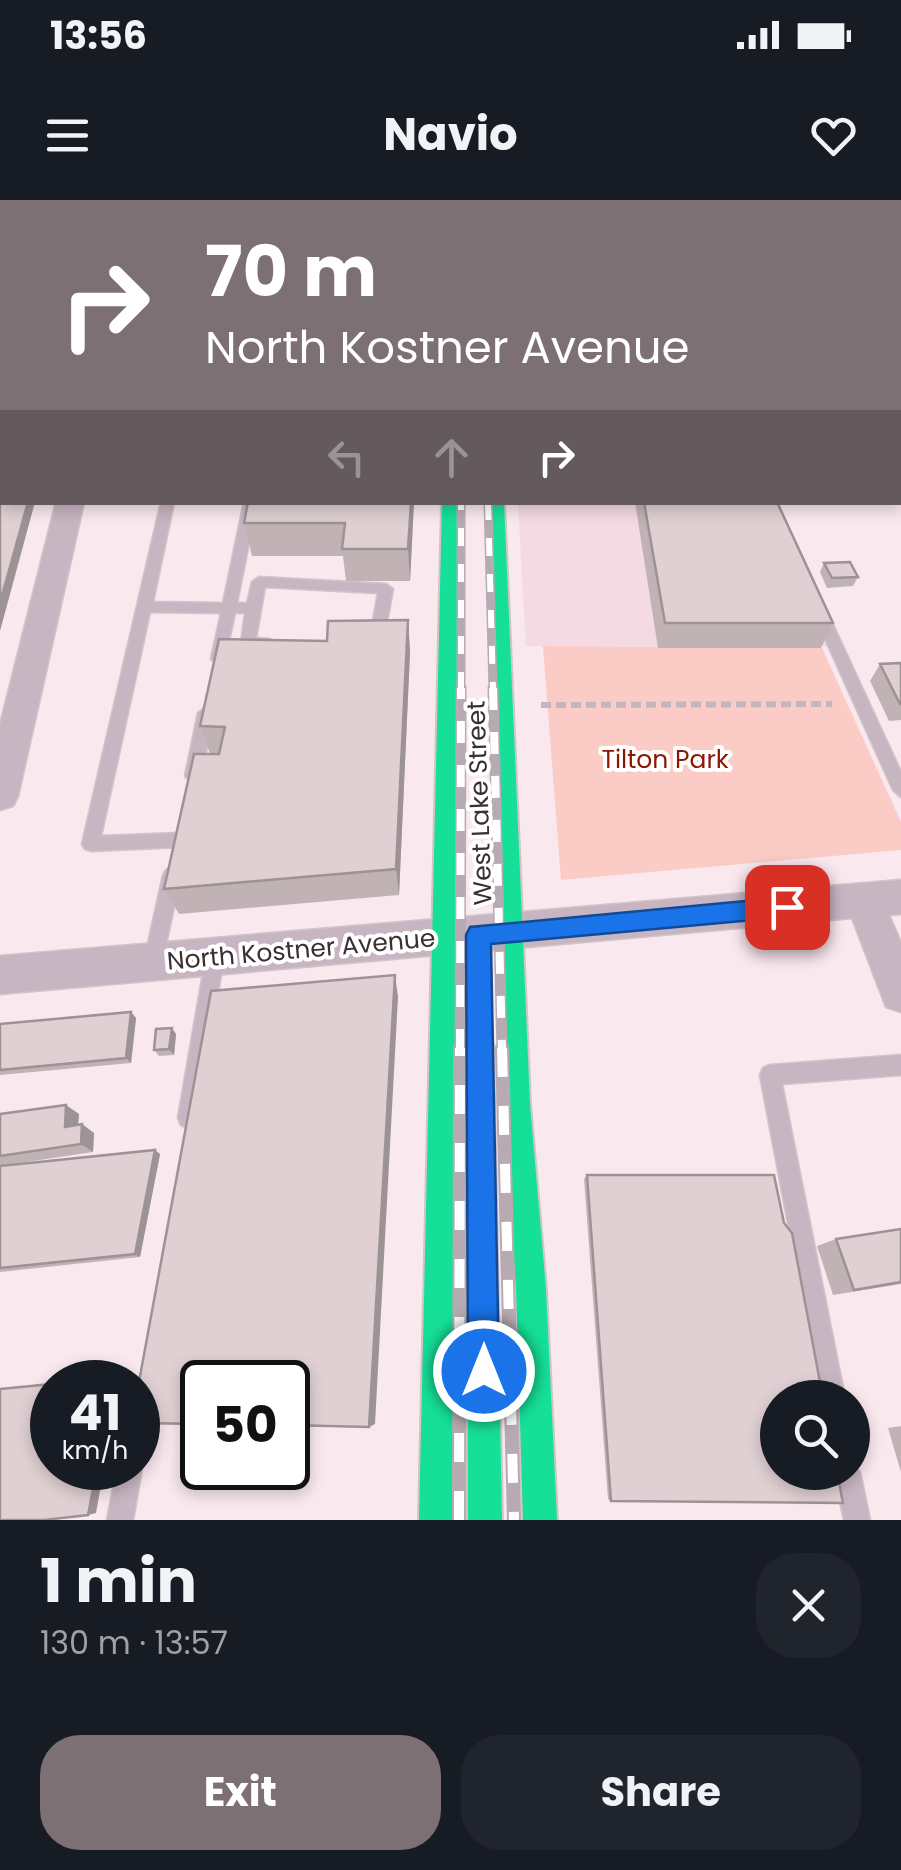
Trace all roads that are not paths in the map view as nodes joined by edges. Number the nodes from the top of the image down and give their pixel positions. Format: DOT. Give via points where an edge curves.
graph roads {
  1 [pos="69,505"];
  2 [pos="167,505"];
  3 [pos="249,505"];
  4 [pos="450,505"];
  5 [pos="474,505"];
  6 [pos="496,505"];
  7 [pos="475,562"];
  8 [pos="812,593"];
  9 [pos="145,607"];
  10 [pos="228,608"];
  11 [pos="253,608"];
  12 [pos="285,643"];
  13 [pos="358,643"];
  14 [pos="212,686"];
  15 [pos="208,705"];
  16 [pos="901,790"];
  17 [pos="0,796"];
  18 [pos="188,801"];
  19 [pos="184,821"];
  20 [pos="180,840"];
  21 [pos="883,898"];
  22 [pos="478,934"];
  23 [pos="216,956"];
  24 [pos="154,962"];
  25 [pos="0,975"];
  26 [pos="901,994"];
  27 [pos="480,1020"];
  28 [pos="901,1065"];
  29 [pos="184,1143"];
  30 [pos="829,1380"];
  31 [pos="125,1490"];
  32 [pos="851,1490"];
  33 [pos="120,1520"];
  34 [pos="436,1520"];
  35 [pos="485,1520"];
  36 [pos="540,1520"];
  37 [pos="857,1520"];
  1 -- 17 [label="street"];
  2 -- 9 [label="lane"];
  3 -- 10 [label="lane"];
  4 -- 22 [label="main road, West Lake Street"];
  5 -- 7 [label="main road"];
  6 -- 22 [label="main road, West Lake Street"];
  8 -- 16 [label="lane"];
  9 -- 10 [label="lane"];
  9 -- 20 [label="lane" via="92,844"];
  10 -- 11 [label="lane"];
  10 -- 14 [label="lane"];
  11 -- 12 [label="lane" via="248,643"];
  11 -- 13 [label="lane" via="260,582 386,589 376,643"];
  15 -- 18 [label="lane"];
  19 -- 20 [label="lane"];
  20 -- 24 [label="lane"];
  21 -- 22 [label="street, North Kostner Avenue"];
  21 -- 26 [label="street"];
  22 -- 23 [label="street, North Kostner Avenue"];
  22 -- 34 [label="main road, West Lake Street"];
  22 -- 36 [label="main road, West Lake Street"];
  23 -- 24 [label="street, North Kostner Avenue"];
  23 -- 29 [label="lane"];
  24 -- 25 [label="street, North Kostner Avenue"];
  27 -- 35 [label="main road"];
  28 -- 30 [label="lane" via="770,1076"];
  31 -- 33 [label="lane"];
  32 -- 37 [label="lane"];
}
